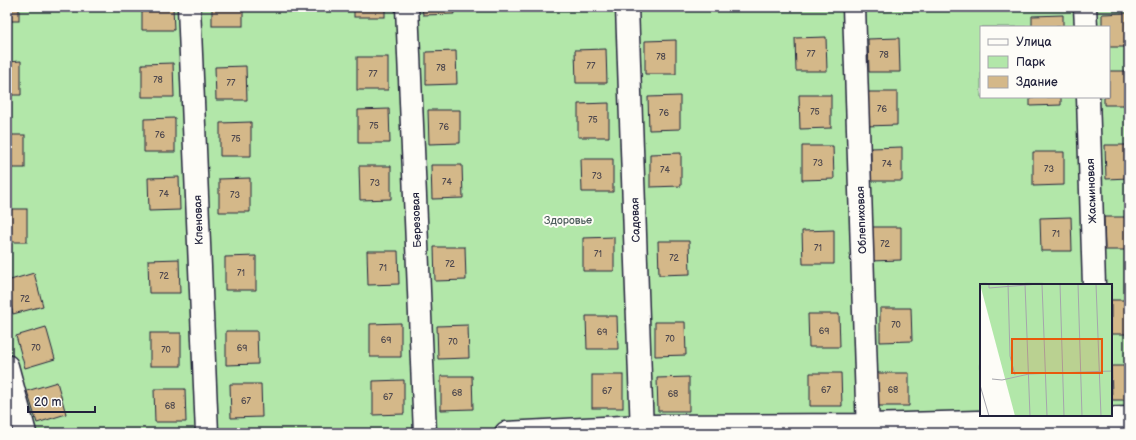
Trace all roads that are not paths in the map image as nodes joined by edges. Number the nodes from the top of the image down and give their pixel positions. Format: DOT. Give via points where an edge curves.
graph roads {
  1 [pos="189,7"];
  2 [pos="406,7"];
  3 [pos="627,7"];
  4 [pos="854,7"];
  5 [pos="1085,7"];
  6 [pos="1086,26"];
  7 [pos="1088,98"];
  8 [pos="1094,284"];
  9 [pos="7,366"];
  10 [pos="1129,418"];
  11 [pos="1098,422"];
  12 [pos="868,429"];
  13 [pos="642,430"];
  14 [pos="25,433"];
  15 [pos="207,433"];
  16 [pos="425,433"];
  17 [pos="506,433"];
  1 -- 15 [label="street, Кленовая"];
  2 -- 16 [label="street, Березовая"];
  3 -- 13 [label="street, Садовая"];
  4 -- 12 [label="street, Облепиховая"];
  5 -- 6 [label="street"];
  7 -- 8 [label="street, Жасминовая"];
  9 -- 14 [label="street"];
  10 -- 11 [label="street"];
  11 -- 12 [label="street"];
  12 -- 13 [label="street"];
  13 -- 17 [label="street"];
}
